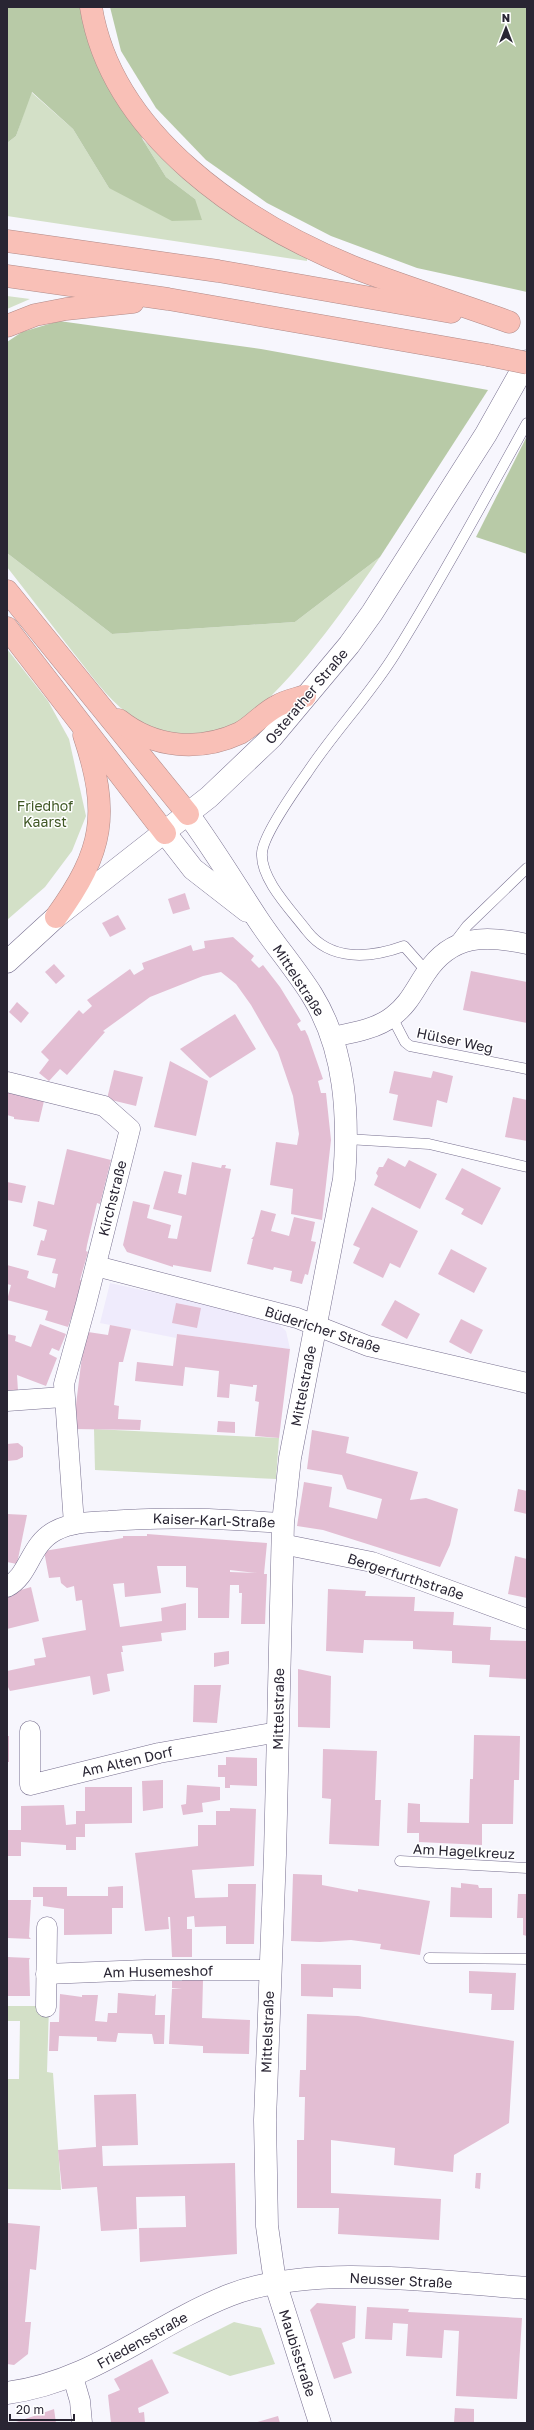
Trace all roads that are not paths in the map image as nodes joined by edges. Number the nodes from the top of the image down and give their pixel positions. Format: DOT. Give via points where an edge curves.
graph roads {
  1 [pos="91,7"];
  2 [pos="7,241"];
  3 [pos="7,276"];
  4 [pos="168,298"];
  5 [pos="518,323"];
  6 [pos="7,326"];
  7 [pos="527,362"];
  8 [pos="527,423"];
  9 [pos="7,592"];
  10 [pos="7,628"];
  11 [pos="306,696"];
  12 [pos="95,700"];
  13 [pos="80,720"];
  14 [pos="188,814"];
  15 [pos="165,833"];
  16 [pos="527,868"];
  17 [pos="56,917"];
  18 [pos="257,919"];
  19 [pos="527,944"];
  20 [pos="449,949"];
  21 [pos="7,962"];
  22 [pos="427,972"];
  23 [pos="392,1017"];
  24 [pos="332,1037"];
  25 [pos="527,1069"];
  26 [pos="7,1082"];
  27 [pos="347,1139"];
  28 [pos="527,1167"];
  29 [pos="96,1266"];
  30 [pos="315,1325"];
  31 [pos="527,1383"];
  32 [pos="64,1397"];
  33 [pos="7,1400"];
  34 [pos="74,1524"];
  35 [pos="282,1534"];
  36 [pos="7,1587"];
  37 [pos="527,1619"];
  38 [pos="30,1731"];
  39 [pos="278,1732"];
  40 [pos="400,1861"];
  41 [pos="527,1868"];
  42 [pos="47,1927"];
  43 [pos="429,1958"];
  44 [pos="527,1959"];
  45 [pos="269,1970"];
  46 [pos="46,1974"];
  47 [pos="46,2007"];
  48 [pos="275,2282"];
  49 [pos="527,2288"];
  50 [pos="73,2377"];
  51 [pos="7,2393"];
  52 [pos="82,2423"];
  53 [pos="320,2423"];
  1 -- 5 [label="highway" via="94,27 114,76 139,116 175,156 239,208 302,243 358,269"];
  2 -- 5 [label="highway" via="218,272"];
  3 -- 4 [label="highway"];
  4 -- 6 [label="highway" via="66,308 35,315"];
  4 -- 7 [label="highway, bridge"];
  7 -- 11 [label="street, Osterather Straße" via="486,434 372,613"];
  8 -- 22 [label="lane" via="394,655 297,787 262,852 262,867 269,880 316,942 340,953 366,956 404,946"];
  9 -- 12 [label="highway"];
  10 -- 13 [label="highway"];
  11 -- 12 [label="highway" via="277,706 241,732 216,742 191,746 168,744 143,736"];
  11 -- 14 [label="street, Osterather Straße" via="240,770"];
  12 -- 14 [label="highway"];
  13 -- 15 [label="highway"];
  13 -- 17 [label="highway" via="98,781 100,823 92,856 85,872"];
  14 -- 15 [label="street, Osterather Straße"];
  14 -- 18 [label="street, Mittelstraße" via="216,852"];
  15 -- 17 [label="street, Osterather Straße" via="137,852"];
  15 -- 18 [label="street, Mittelstraße" via="193,869"];
  16 -- 20 [label="lane" via="467,926"];
  17 -- 21 [label="street, Osterather Straße"];
  18 -- 24 [label="street, Mittelstraße" via="312,994"];
  19 -- 20 [label="street" via="486,938 466,940"];
  20 -- 22 [label="street"];
  22 -- 23 [label="street" via="410,1001"];
  23 -- 24 [label="street" via="366,1028"];
  23 -- 25 [label="lane, Hülser Weg" via="405,1042 410,1046"];
  24 -- 27 [label="street, Mittelstraße" via="346,1104"];
  26 -- 29 [label="street, Kirchstraße" via="104,1106 130,1129"];
  27 -- 28 [label="lane" via="429,1144"];
  27 -- 30 [label="street, Mittelstraße" via="344,1179"];
  29 -- 30 [label="street, Büdericher Straße" via="297,1318"];
  29 -- 32 [label="street, Kirchstraße" via="67,1368"];
  30 -- 31 [label="street, Büdericher Straße" via="368,1346"];
  30 -- 35 [label="street, Mittelstraße" via="290,1458"];
  32 -- 33 [label="street"];
  32 -- 34 [label="street, Kirchstraße"];
  34 -- 35 [label="street, Kaiser-Karl-Straße" via="199,1517"];
  34 -- 36 [label="street, Kaiser-Karl-Straße" via="56,1530 42,1540 33,1551 24,1571"];
  35 -- 37 [label="street, Bergerfurthstraße" via="372,1562"];
  35 -- 39 [label="street, Mittelstraße"];
  38 -- 39 [label="street, Am Alten Dorf" via="30,1785 158,1753"];
  39 -- 45 [label="street, Mittelstraße"];
  40 -- 41 [label="lane, Am Hagelkreuz"];
  42 -- 46 [label="street"];
  43 -- 44 [label="lane"];
  45 -- 46 [label="street, Am Husemeshof" via="145,1970"];
  45 -- 48 [label="street, Mittelstraße" via="265,2178 267,2226"];
  46 -- 47 [label="street"];
  48 -- 49 [label="street, Neusser Straße" via="330,2277"];
  48 -- 50 [label="street, Friedensstraße" via="230,2295 184,2316 132,2347"];
  48 -- 53 [label="street, Maubisstraße"];
  50 -- 51 [label="street, Friedensstraße" via="34,2390"];
  50 -- 52 [label="street" via="80,2401"];
}
